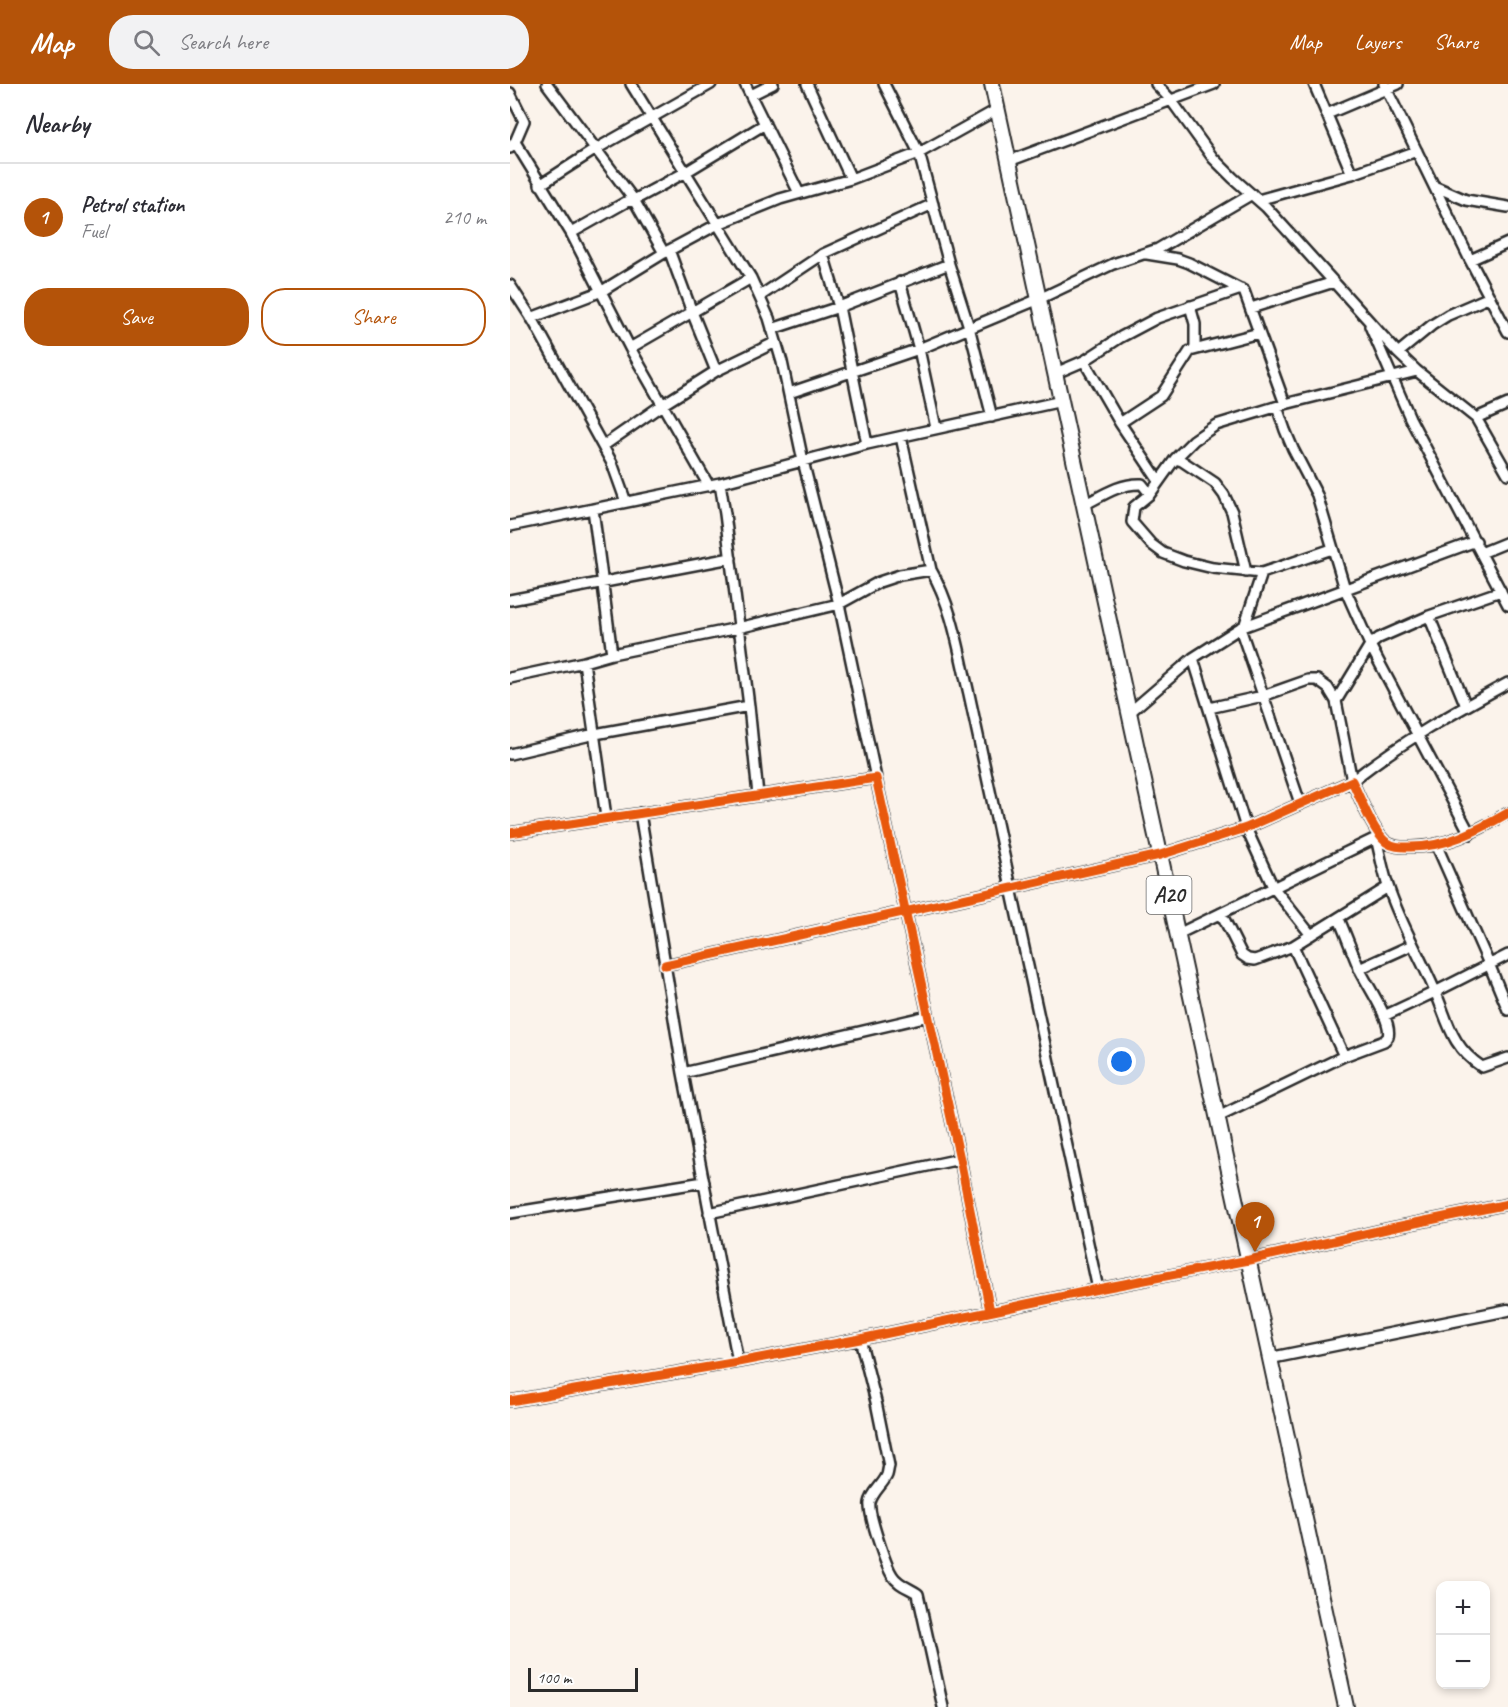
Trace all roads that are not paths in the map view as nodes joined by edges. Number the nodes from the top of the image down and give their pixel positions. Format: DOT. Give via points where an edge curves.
graph roads {
  1 [pos="547,84"];
  2 [pos="631,84"];
  3 [pos="711,84"];
  4 [pos="745,84"];
  5 [pos="773,84"];
  6 [pos="807,84"];
  7 [pos="884,84"];
  8 [pos="992,84"];
  9 [pos="1156,84"];
  10 [pos="1214,84"];
  11 [pos="1314,84"];
  12 [pos="1398,84"];
  13 [pos="1385,87"];
  14 [pos="510,93"];
  15 [pos="751,95"];
  16 [pos="1171,100"];
  17 [pos="998,109"];
  18 [pos="1327,114"];
  19 [pos="651,118"];
  20 [pos="765,124"];
  21 [pos="512,145"];
  22 [pos="596,149"];
  23 [pos="1417,151"];
  24 [pos="919,153"];
  25 [pos="1009,161"];
  26 [pos="686,172"];
  27 [pos="1352,174"];
  28 [pos="851,179"];
  29 [pos="540,185"];
  30 [pos="1434,186"];
  31 [pos="799,193"];
  32 [pos="1255,197"];
  33 [pos="634,200"];
  34 [pos="933,204"];
  35 [pos="1508,207"];
  36 [pos="718,224"];
  37 [pos="571,232"];
  38 [pos="1508,243"];
  39 [pos="667,251"];
  40 [pos="823,254"];
  41 [pos="1147,254"];
  42 [pos="1470,260"];
  43 [pos="949,264"];
  44 [pos="751,278"];
  45 [pos="900,282"];
  46 [pos="1334,282"];
  47 [pos="510,285"];
  48 [pos="1241,289"];
  49 [pos="602,291"];
  50 [pos="760,296"];
  51 [pos="1490,297"];
  52 [pos="1038,299"];
  53 [pos="1190,306"];
  54 [pos="838,307"];
  55 [pos="1251,308"];
  56 [pos="692,312"];
  57 [pos="531,318"];
  58 [pos="1366,318"];
  59 [pos="969,327"];
  60 [pos="772,329"];
  61 [pos="1508,332"];
  62 [pos="1259,333"];
  63 [pos="776,342"];
  64 [pos="630,348"];
  65 [pos="919,349"];
  66 [pos="1195,349"];
  67 [pos="1398,353"];
  68 [pos="1084,361"];
  69 [pos="716,371"];
  70 [pos="1417,371"];
  71 [pos="852,372"];
  72 [pos="1056,373"];
  73 [pos="1393,376"];
  74 [pos="789,393"];
  75 [pos="1062,401"];
  76 [pos="1508,404"];
  77 [pos="662,405"];
  78 [pos="1281,406"];
  79 [pos="992,417"];
  80 [pos="1476,418"];
  81 [pos="1120,423"];
  82 [pos="936,428"];
  83 [pos="901,437"];
  84 [pos="867,444"];
  85 [pos="603,446"];
  86 [pos="1175,459"];
  87 [pos="802,461"];
  88 [pos="1508,474"];
  89 [pos="1159,481"];
  90 [pos="720,483"];
  91 [pos="709,486"];
  92 [pos="1150,494"];
  93 [pos="626,502"];
  94 [pos="1084,505"];
  95 [pos="593,509"];
  96 [pos="510,526"];
  97 [pos="1476,542"];
  98 [pos="1508,542"];
  99 [pos="1332,549"];
  100 [pos="1481,553"];
  101 [pos="731,558"];
  102 [pos="931,570"];
  103 [pos="1246,572"];
  104 [pos="1262,573"];
  105 [pos="603,583"];
  106 [pos="1345,589"];
  107 [pos="1501,591"];
  108 [pos="510,600"];
  109 [pos="839,604"];
  110 [pos="1508,605"];
  111 [pos="1429,616"];
  112 [pos="738,628"];
  113 [pos="1242,628"];
  114 [pos="1370,645"];
  115 [pos="612,654"];
  116 [pos="1192,658"];
  117 [pos="584,662"];
  118 [pos="510,678"];
  119 [pos="1508,683"];
  120 [pos="1263,696"];
  121 [pos="1336,701"];
  122 [pos="749,706"];
  123 [pos="1466,706"];
  124 [pos="1209,708"];
  125 [pos="1129,713"];
  126 [pos="595,734"];
  127 [pos="1418,736"];
  128 [pos="510,754"];
  129 [pos="876,778"];
  130 [pos="1352,782"];
  131 [pos="758,795"];
  132 [pos="1300,803"];
  133 [pos="640,813"];
  134 [pos="1508,813"];
  135 [pos="606,817"];
  136 [pos="1246,828"];
  137 [pos="510,832"];
  138 [pos="1470,834"];
  139 [pos="1378,837"];
  140 [pos="1436,844"];
  141 [pos="1160,855"];
  142 [pos="1273,887"];
  143 [pos="1388,887"];
  144 [pos="1010,888"];
  145 [pos="1221,912"];
  146 [pos="904,913"];
  147 [pos="1339,919"];
  148 [pos="1178,934"];
  149 [pos="1311,934"];
  150 [pos="1412,945"];
  151 [pos="1293,946"];
  152 [pos="1508,955"];
  153 [pos="1489,964"];
  154 [pos="665,965"];
  155 [pos="1359,969"];
  156 [pos="1435,992"];
  157 [pos="1507,1008"];
  158 [pos="928,1016"];
  159 [pos="1384,1016"];
  160 [pos="1344,1056"];
  161 [pos="1508,1058"];
  162 [pos="683,1073"];
  163 [pos="1218,1117"];
  164 [pos="960,1159"];
  165 [pos="704,1182"];
  166 [pos="1508,1204"];
  167 [pos="709,1213"];
  168 [pos="510,1214"];
  169 [pos="1249,1260"];
  170 [pos="1098,1288"];
  171 [pos="1508,1310"];
  172 [pos="990,1311"];
  173 [pos="860,1339"];
  174 [pos="1271,1358"];
  175 [pos="738,1362"];
  176 [pos="510,1401"];
  177 [pos="1342,1706"];
  178 [pos="943,1707"];
  1 -- 22 [label="street"];
  2 -- 19 [label="street"];
  3 -- 19 [label="street"];
  4 -- 15 [label="street"];
  5 -- 15 [label="street"];
  6 -- 28 [label="street"];
  7 -- 24 [label="street"];
  8 -- 17 [label="main road, A20"];
  9 -- 16 [label="street"];
  10 -- 16 [label="street"];
  11 -- 18 [label="street"];
  12 -- 13 [label="street"];
  13 -- 18 [label="street"];
  13 -- 23 [label="street"];
  14 -- 21 [label="street" via="524,121"];
  15 -- 20 [label="street"];
  16 -- 25 [label="street"];
  16 -- 32 [label="street" via="1213,158"];
  17 -- 24 [label="street"];
  17 -- 25 [label="main road, A20"];
  18 -- 27 [label="street"];
  19 -- 22 [label="street"];
  19 -- 26 [label="street"];
  20 -- 26 [label="street"];
  20 -- 31 [label="street"];
  21 -- 29 [label="street"];
  22 -- 29 [label="street"];
  22 -- 33 [label="street"];
  23 -- 27 [label="street"];
  23 -- 30 [label="street"];
  24 -- 28 [label="street"];
  24 -- 34 [label="street"];
  25 -- 52 [label="main road, A20"];
  26 -- 33 [label="street"];
  26 -- 36 [label="street"];
  27 -- 32 [label="street"];
  28 -- 31 [label="street"];
  29 -- 37 [label="street"];
  30 -- 35 [label="street" via="1466,200"];
  30 -- 42 [label="street"];
  31 -- 36 [label="street"];
  32 -- 41 [label="street"];
  32 -- 46 [label="street"];
  33 -- 37 [label="street"];
  33 -- 39 [label="street"];
  34 -- 40 [label="street"];
  34 -- 43 [label="street"];
  36 -- 39 [label="street"];
  36 -- 44 [label="street"];
  37 -- 49 [label="street"];
  38 -- 42 [label="street"];
  39 -- 49 [label="street"];
  39 -- 56 [label="street"];
  40 -- 50 [label="street"];
  40 -- 54 [label="street"];
  41 -- 48 [label="street" via="1189,263"];
  41 -- 52 [label="street" via="1113,264"];
  42 -- 51 [label="street"];
  43 -- 45 [label="street"];
  43 -- 59 [label="street"];
  44 -- 50 [label="street"];
  44 -- 56 [label="street"];
  45 -- 54 [label="street"];
  45 -- 65 [label="street"];
  46 -- 55 [label="street"];
  46 -- 58 [label="street"];
  47 -- 57 [label="street"];
  48 -- 53 [label="street"];
  48 -- 55 [label="street"];
  49 -- 57 [label="street"];
  49 -- 64 [label="street"];
  50 -- 60 [label="street"];
  51 -- 61 [label="street"];
  51 -- 67 [label="street" via="1448,315"];
  52 -- 59 [label="street"];
  52 -- 72 [label="main road, A20"];
  53 -- 66 [label="street"];
  53 -- 68 [label="street" via="1157,318"];
  54 -- 60 [label="street"];
  54 -- 71 [label="street"];
  55 -- 62 [label="street"];
  56 -- 64 [label="street"];
  56 -- 69 [label="street"];
  57 -- 85 [label="street"];
  58 -- 67 [label="street"];
  58 -- 73 [label="street"];
  59 -- 65 [label="street"];
  59 -- 79 [label="street"];
  60 -- 63 [label="street"];
  62 -- 66 [label="street"];
  62 -- 78 [label="street"];
  63 -- 69 [label="street"];
  63 -- 74 [label="street"];
  64 -- 77 [label="street"];
  65 -- 71 [label="street"];
  65 -- 82 [label="street"];
  66 -- 81 [label="street" via="1161,396"];
  67 -- 70 [label="street"];
  68 -- 72 [label="street"];
  68 -- 81 [label="street"];
  69 -- 77 [label="street"];
  70 -- 73 [label="street"];
  70 -- 80 [label="street"];
  71 -- 74 [label="street"];
  71 -- 84 [label="street"];
  72 -- 75 [label="main road, A20"];
  73 -- 78 [label="street"];
  73 -- 97 [label="street" via="1410,418"];
  74 -- 87 [label="street"];
  75 -- 79 [label="street"];
  75 -- 94 [label="main road, A20"];
  76 -- 80 [label="street"];
  77 -- 85 [label="street"];
  77 -- 91 [label="street"];
  78 -- 86 [label="street" via="1211,428"];
  78 -- 99 [label="street" via="1284,430 1317,495"];
  79 -- 82 [label="street"];
  80 -- 88 [label="street"];
  81 -- 89 [label="street"];
  82 -- 83 [label="street"];
  83 -- 84 [label="street"];
  83 -- 102 [label="street"];
  84 -- 87 [label="street"];
  85 -- 93 [label="street"];
  86 -- 89 [label="street"];
  86 -- 103 [label="street" via="1215,483 1224,495 1232,512"];
  87 -- 90 [label="street"];
  87 -- 109 [label="street"];
  89 -- 92 [label="street"];
  90 -- 91 [label="street"];
  90 -- 101 [label="street"];
  91 -- 93 [label="street"];
  92 -- 94 [label="street" via="1142,484 1119,486"];
  92 -- 103 [label="street" via="1134,507 1131,519 1151,544 1184,561"];
  93 -- 95 [label="street"];
  94 -- 125 [label="main road, A20"];
  95 -- 96 [label="street"];
  95 -- 105 [label="street"];
  97 -- 100 [label="street"];
  97 -- 106 [label="street"];
  98 -- 100 [label="street"];
  99 -- 104 [label="street"];
  99 -- 106 [label="street"];
  100 -- 107 [label="street"];
  101 -- 105 [label="street"];
  101 -- 112 [label="street"];
  102 -- 109 [label="street" via="879,582"];
  102 -- 144 [label="street" via="949,610"];
  103 -- 104 [label="street"];
  104 -- 113 [label="street"];
  105 -- 108 [label="street"];
  105 -- 115 [label="street"];
  106 -- 113 [label="street"];
  106 -- 114 [label="street"];
  107 -- 110 [label="street"];
  107 -- 111 [label="street"];
  109 -- 112 [label="street"];
  109 -- 129 [label="street"];
  111 -- 114 [label="street"];
  111 -- 123 [label="street"];
  112 -- 115 [label="street"];
  112 -- 122 [label="street"];
  113 -- 116 [label="street"];
  113 -- 120 [label="street"];
  114 -- 121 [label="street"];
  114 -- 127 [label="street"];
  115 -- 117 [label="street"];
  116 -- 124 [label="street"];
  116 -- 125 [label="street"];
  117 -- 118 [label="street"];
  117 -- 126 [label="street"];
  119 -- 123 [label="street"];
  120 -- 121 [label="street" via="1317,680"];
  120 -- 124 [label="street"];
  120 -- 132 [label="street"];
  121 -- 130 [label="street"];
  122 -- 126 [label="street"];
  122 -- 131 [label="street"];
  123 -- 127 [label="street"];
  124 -- 136 [label="street"];
  125 -- 141 [label="main road, A20"];
  126 -- 128 [label="street"];
  126 -- 135 [label="street"];
  127 -- 130 [label="street"];
  127 -- 138 [label="street"];
  129 -- 131 [label="street"];
  129 -- 146 [label="street"];
  130 -- 132 [label="street"];
  130 -- 139 [label="street"];
  131 -- 133 [label="street"];
  132 -- 136 [label="street"];
  133 -- 135 [label="street"];
  133 -- 154 [label="street"];
  134 -- 138 [label="street"];
  135 -- 137 [label="street"];
  136 -- 141 [label="street"];
  136 -- 142 [label="street"];
  138 -- 140 [label="street"];
  139 -- 140 [label="street" via="1396,847"];
  139 -- 142 [label="street"];
  139 -- 143 [label="street"];
  140 -- 153 [label="street"];
  141 -- 144 [label="street"];
  141 -- 148 [label="main road, A20"];
  142 -- 145 [label="street"];
  142 -- 149 [label="street"];
  143 -- 147 [label="street"];
  143 -- 150 [label="street"];
  144 -- 146 [label="street"];
  144 -- 170 [label="street"];
  145 -- 148 [label="street"];
  145 -- 151 [label="street" via="1242,955 1248,959 1256,960"];
  146 -- 154 [label="street"];
  146 -- 158 [label="street"];
  147 -- 149 [label="street"];
  147 -- 155 [label="street"];
  148 -- 163 [label="main road, A20"];
  149 -- 151 [label="street"];
  150 -- 155 [label="street"];
  150 -- 156 [label="street"];
  151 -- 160 [label="street"];
  152 -- 153 [label="street"];
  153 -- 156 [label="street"];
  153 -- 157 [label="street"];
  154 -- 162 [label="street"];
  155 -- 159 [label="street"];
  156 -- 159 [label="street"];
  156 -- 161 [label="street" via="1457,1045 1472,1061 1482,1067"];
  158 -- 162 [label="street"];
  158 -- 164 [label="street"];
  159 -- 160 [label="street" via="1388,1037"];
  160 -- 163 [label="street"];
  162 -- 165 [label="street"];
  163 -- 169 [label="main road, A20"];
  164 -- 167 [label="street"];
  164 -- 172 [label="street"];
  165 -- 167 [label="street"];
  165 -- 168 [label="street"];
  166 -- 169 [label="street"];
  167 -- 175 [label="street"];
  169 -- 170 [label="street"];
  169 -- 174 [label="main road, A20"];
  170 -- 172 [label="street"];
  171 -- 174 [label="street"];
  172 -- 173 [label="street"];
  173 -- 175 [label="street"];
  173 -- 178 [label="street" via="889,1466 873,1495 870,1515 892,1575 918,1594"];
  174 -- 177 [label="main road, A20"];
  175 -- 176 [label="street"];
}
